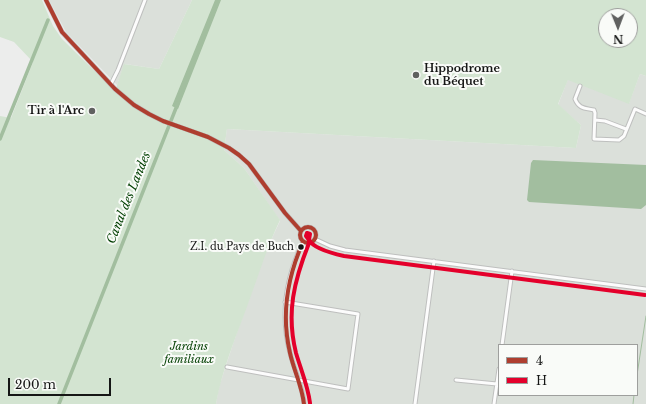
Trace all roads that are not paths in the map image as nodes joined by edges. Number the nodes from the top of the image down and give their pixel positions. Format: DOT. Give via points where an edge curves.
graph roads {
  1 [pos="46,0"];
  2 [pos="145,0"];
  3 [pos="111,84"];
  4 [pos="580,86"];
  5 [pos="646,114"];
  6 [pos="595,120"];
  7 [pos="626,129"];
  8 [pos="301,231"];
  9 [pos="315,239"];
  10 [pos="303,242"];
  11 [pos="434,261"];
  12 [pos="512,271"];
  13 [pos="646,289"];
  14 [pos="285,302"];
  15 [pos="502,344"];
  16 [pos="227,367"];
  17 [pos="498,378"];
  18 [pos="456,380"];
  19 [pos="298,381"];
  20 [pos="497,384"];
  21 [pos="304,404"];
  22 [pos="415,404"];
  23 [pos="494,404"];
  1 -- 3 [label="street" via="62,32"];
  2 -- 3 [label="street"];
  3 -- 8 [label="street" via="138,107 163,121 208,137 239,155 249,164"];
  4 -- 6 [label="street" via="575,99 577,104 581,108 594,110"];
  5 -- 7 [label="street" via="635,110"];
  6 -- 7 [label="street"];
  6 -- 7 [label="street" via="594,139 619,140 624,136"];
  8 -- 9 [label="street" via="304,227 312,228 316,234"];
  8 -- 10 [label="street" via="300,238"];
  9 -- 10 [label="street" via="308,244"];
  9 -- 11 [label="street" via="345,250"];
  10 -- 14 [label="street" via="295,258"];
  11 -- 12 [label="street"];
  11 -- 22 [label="street"];
  12 -- 13 [label="street"];
  12 -- 15 [label="street"];
  14 -- 19 [label="street" via="288,346"];
  14 -- 19 [label="street" via="358,314 348,389"];
  16 -- 19 [label="street"];
  17 -- 20 [label="street"];
  18 -- 20 [label="street"];
  19 -- 21 [label="street"];
  20 -- 23 [label="street"];
}
